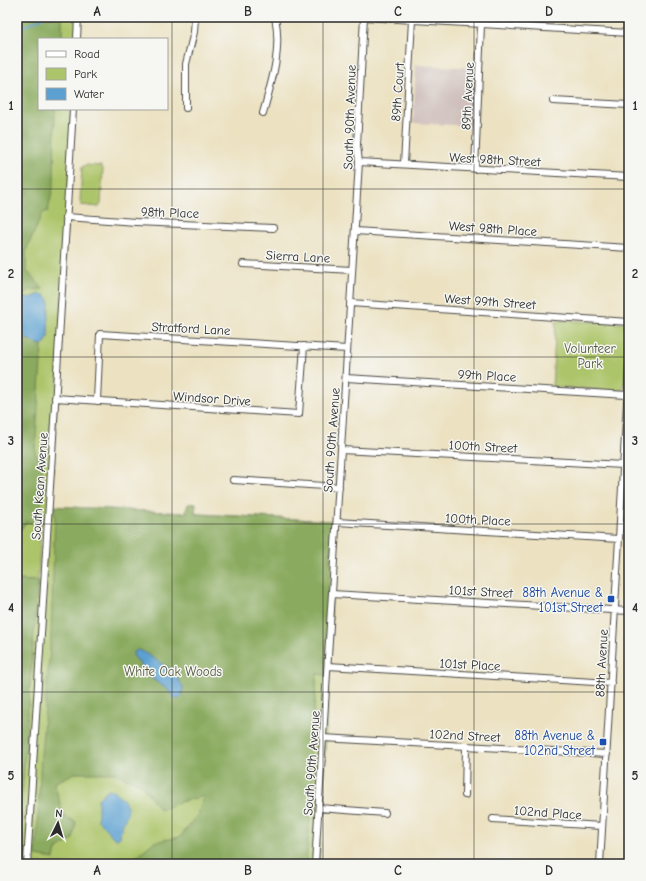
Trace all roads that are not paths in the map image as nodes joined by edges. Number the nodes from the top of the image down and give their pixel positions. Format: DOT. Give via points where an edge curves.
graph roads {
  1 [pos="78,17"];
  2 [pos="195,17"];
  3 [pos="275,17"];
  4 [pos="364,17"];
  5 [pos="412,20"];
  6 [pos="481,25"];
  7 [pos="629,33"];
  8 [pos="77,38"];
  9 [pos="552,101"];
  10 [pos="629,105"];
  11 [pos="186,108"];
  12 [pos="73,110"];
  13 [pos="263,112"];
  14 [pos="359,162"];
  15 [pos="404,164"];
  16 [pos="475,169"];
  17 [pos="629,177"];
  18 [pos="66,217"];
  19 [pos="273,228"];
  20 [pos="355,231"];
  21 [pos="629,248"];
  22 [pos="243,264"];
  23 [pos="352,270"];
  24 [pos="350,303"];
  25 [pos="629,322"];
  26 [pos="304,346"];
  27 [pos="348,349"];
  28 [pos="629,367"];
  29 [pos="346,378"];
  30 [pos="627,395"];
  31 [pos="56,398"];
  32 [pos="97,402"];
  33 [pos="341,450"];
  34 [pos="623,465"];
  35 [pos="233,480"];
  36 [pos="339,487"];
  37 [pos="337,522"];
  38 [pos="619,538"];
  39 [pos="332,594"];
  40 [pos="615,610"];
  41 [pos="629,610"];
  42 [pos="328,666"];
  43 [pos="611,683"];
  44 [pos="323,738"];
  45 [pos="466,747"];
  46 [pos="606,754"];
  47 [pos="464,795"];
  48 [pos="319,808"];
  49 [pos="385,813"];
  50 [pos="493,819"];
  51 [pos="602,826"];
  52 [pos="27,864"];
  53 [pos="315,864"];
  54 [pos="600,864"];
  1 -- 8 [label="street"];
  2 -- 11 [label="street" via="186,64"];
  3 -- 13 [label="street" via="277,58"];
  4 -- 5 [label="street"];
  4 -- 14 [label="street, South 90th Avenue" via="357,145"];
  5 -- 6 [label="street"];
  5 -- 15 [label="street, 89th Court"];
  6 -- 7 [label="street"];
  6 -- 16 [label="street, 89th Avenue"];
  9 -- 10 [label="street"];
  12 -- 18 [label="street, South Kean Avenue"];
  14 -- 15 [label="street, West 98th Street"];
  14 -- 20 [label="street, South 90th Avenue"];
  15 -- 16 [label="street, West 98th Street"];
  16 -- 17 [label="street, West 98th Street"];
  18 -- 19 [label="street, 98th Place"];
  18 -- 31 [label="street, South Kean Avenue"];
  20 -- 21 [label="street, West 98th Place"];
  20 -- 23 [label="street, South 90th Avenue"];
  22 -- 23 [label="street, Sierra Lane"];
  23 -- 24 [label="street, South 90th Avenue"];
  24 -- 25 [label="street, West 99th Street"];
  24 -- 27 [label="street, South 90th Avenue"];
  26 -- 27 [label="street, Stratford Lane"];
  26 -- 32 [label="street, Windsor Drive" via="299,414"];
  26 -- 32 [label="street, Stratford Lane" via="100,334"];
  27 -- 29 [label="street, South 90th Avenue"];
  28 -- 30 [label="street, 88th Avenue"];
  29 -- 30 [label="street, 99th Place"];
  29 -- 33 [label="street, South 90th Avenue"];
  30 -- 34 [label="street, 88th Avenue"];
  31 -- 32 [label="street, Windsor Drive"];
  31 -- 52 [label="street, South Kean Avenue"];
  33 -- 34 [label="street, 100th Street"];
  33 -- 36 [label="street, South 90th Avenue"];
  34 -- 38 [label="street, 88th Avenue"];
  35 -- 36 [label="street"];
  36 -- 37 [label="street, South 90th Avenue"];
  37 -- 38 [label="street, 100th Place"];
  37 -- 39 [label="street, South 90th Avenue"];
  38 -- 40 [label="street, 88th Avenue"];
  39 -- 40 [label="street, 101st Street"];
  39 -- 42 [label="street, South 90th Avenue"];
  40 -- 41 [label="street, 101st Street"];
  40 -- 43 [label="street, 88th Avenue"];
  42 -- 43 [label="street, 101st Place"];
  42 -- 44 [label="street, South 90th Avenue"];
  43 -- 46 [label="street, 88th Avenue"];
  44 -- 45 [label="street, 102nd Street"];
  44 -- 48 [label="street, South 90th Avenue"];
  45 -- 46 [label="street, 102nd Street"];
  45 -- 47 [label="street"];
  46 -- 51 [label="street, 88th Avenue"];
  48 -- 49 [label="street"];
  48 -- 53 [label="street, South 90th Avenue"];
  50 -- 51 [label="street, 102nd Place"];
  51 -- 54 [label="street, 88th Avenue"];
}
